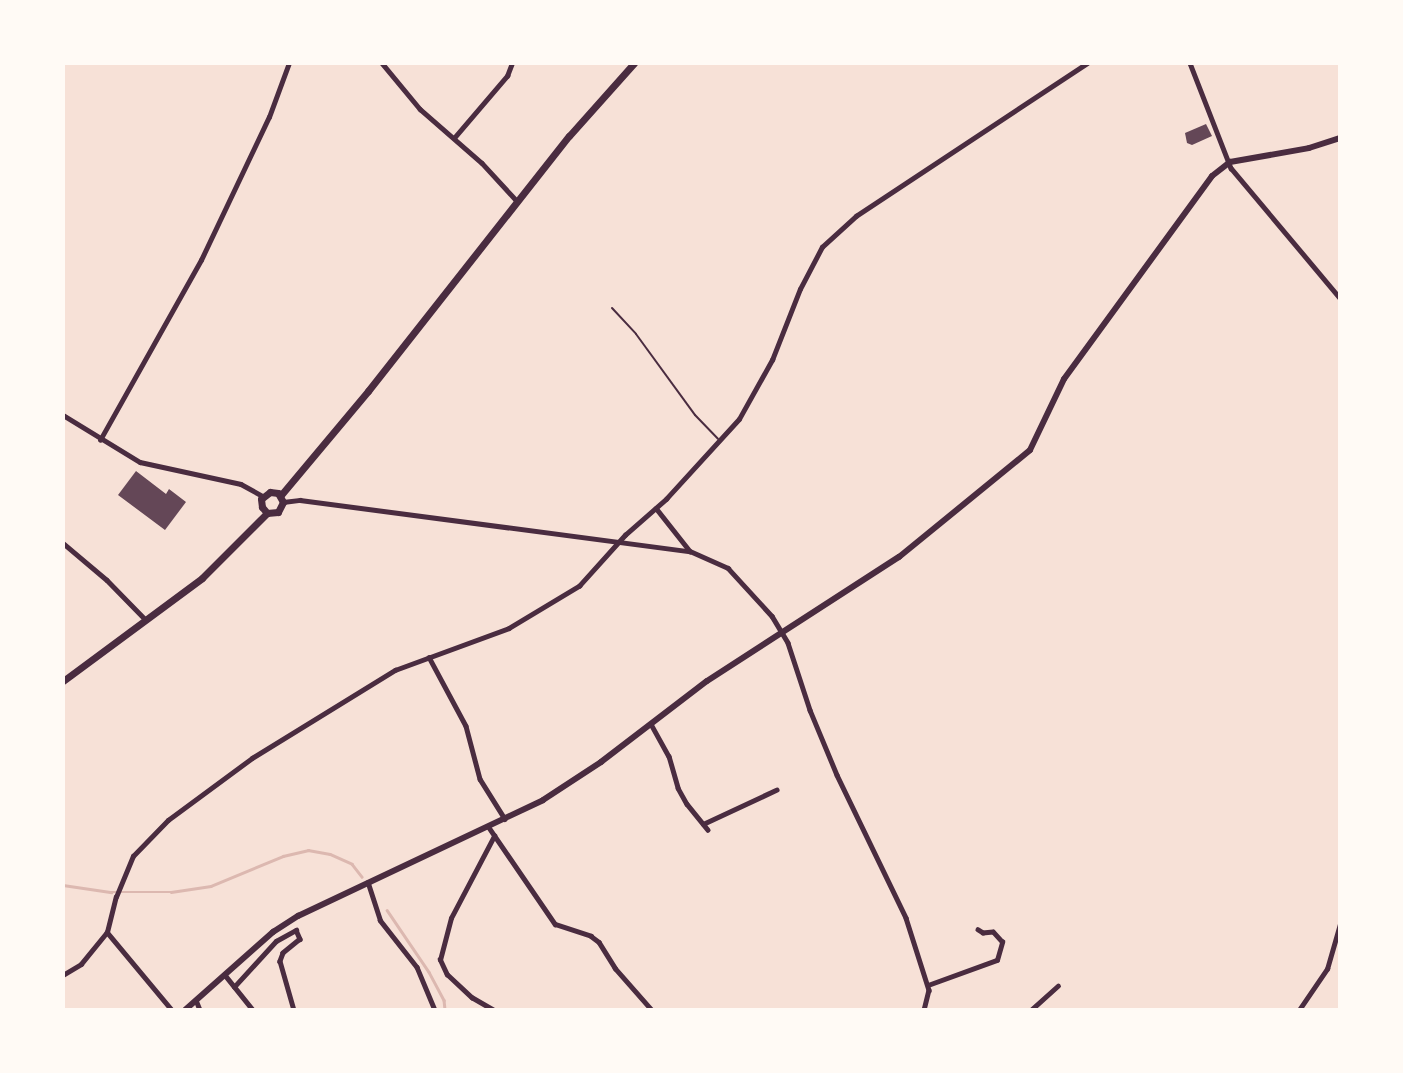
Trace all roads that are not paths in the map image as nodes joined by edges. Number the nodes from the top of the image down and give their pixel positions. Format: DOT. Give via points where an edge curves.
graph roads {
  1 [pos="289,63"];
  2 [pos="382,63"];
  3 [pos="512,63"];
  4 [pos="634,63"];
  5 [pos="1087,63"];
  6 [pos="1190,63"];
  7 [pos="454,138"];
  8 [pos="1340,138"];
  9 [pos="1230,162"];
  10 [pos="517,201"];
  11 [pos="1340,298"];
  12 [pos="612,308"];
  13 [pos="63,415"];
  14 [pos="719,439"];
  15 [pos="100,440"];
  16 [pos="263,496"];
  17 [pos="282,499"];
  18 [pos="656,508"];
  19 [pos="267,513"];
  20 [pos="619,542"];
  21 [pos="63,543"];
  22 [pos="690,551"];
  23 [pos="146,620"];
  24 [pos="783,633"];
  25 [pos="429,657"];
  26 [pos="63,681"];
  27 [pos="650,723"];
  28 [pos="776,790"];
  29 [pos="505,820"];
  30 [pos="703,824"];
  31 [pos="488,826"];
  32 [pos="708,830"];
  33 [pos="494,836"];
  34 [pos="368,881"];
  35 [pos="1340,924"];
  36 [pos="978,930"];
  37 [pos="107,932"];
  38 [pos="224,974"];
  39 [pos="63,975"];
  40 [pos="928,985"];
  41 [pos="1058,986"];
  42 [pos="234,987"];
  43 [pos="196,1000"];
  44 [pos="172,1010"];
  45 [pos="185,1010"];
  46 [pos="200,1010"];
  47 [pos="253,1010"];
  48 [pos="294,1010"];
  49 [pos="435,1010"];
  50 [pos="494,1010"];
  51 [pos="652,1010"];
  52 [pos="924,1010"];
  53 [pos="1031,1010"];
  54 [pos="1299,1010"];
  1 -- 15 [label="street" via="269,117 201,260"];
  2 -- 7 [label="street" via="420,108"];
  3 -- 7 [label="street" via="507,76"];
  4 -- 10 [label="main road"];
  5 -- 14 [label="street" via="856,216 822,247 754,396"];
  6 -- 9 [label="street"];
  7 -- 10 [label="street"];
  8 -- 9 [label="main road"];
  9 -- 11 [label="street"];
  9 -- 24 [label="main road" via="1212,176 1189,206 1064,379 1030,450 899,558"];
  10 -- 17 [label="main road"];
  12 -- 14 [label="lane"];
  13 -- 15 [label="street"];
  14 -- 18 [label="street"];
  15 -- 16 [label="street" via="139,463 240,484"];
  16 -- 17 [label="main road" via="274,491"];
  16 -- 19 [label="main road" via="261,503"];
  17 -- 19 [label="main road" via="278,512"];
  17 -- 20 [label="street"];
  18 -- 20 [label="street"];
  18 -- 22 [label="street"];
  19 -- 23 [label="main road" via="202,578"];
  20 -- 22 [label="street"];
  20 -- 25 [label="street" via="596,570 556,602 509,628"];
  21 -- 23 [label="street"];
  22 -- 24 [label="street" via="728,568"];
  23 -- 26 [label="main road"];
  24 -- 27 [label="main road"];
  24 -- 40 [label="street" via="837,775 906,918"];
  25 -- 29 [label="street" via="466,726 480,779"];
  25 -- 37 [label="street" via="395,670 301,727 168,820 134,856"];
  27 -- 29 [label="main road" via="601,762"];
  27 -- 30 [label="street" via="669,755 682,796"];
  28 -- 30 [label="street"];
  29 -- 31 [label="main road"];
  30 -- 32 [label="street"];
  31 -- 33 [label="street"];
  31 -- 34 [label="main road"];
  33 -- 50 [label="street" via="451,918 440,960 447,975 472,998"];
  33 -- 51 [label="street" via="555,924 599,942"];
  34 -- 38 [label="main road" via="290,921"];
  34 -- 49 [label="street" via="380,920 417,967"];
  35 -- 54 [label="street" via="1327,970"];
  36 -- 40 [label="street" via="993,932 1002,942 997,960"];
  37 -- 39 [label="street" via="81,964"];
  37 -- 44 [label="street"];
  38 -- 42 [label="street"];
  38 -- 43 [label="main road"];
  40 -- 52 [label="street" via="930,997"];
  41 -- 53 [label="street"];
  42 -- 47 [label="street"];
  42 -- 48 [label="street" via="276,941 296,930 300,939 280,961"];
  43 -- 45 [label="main road"];
  43 -- 46 [label="street"];
}
